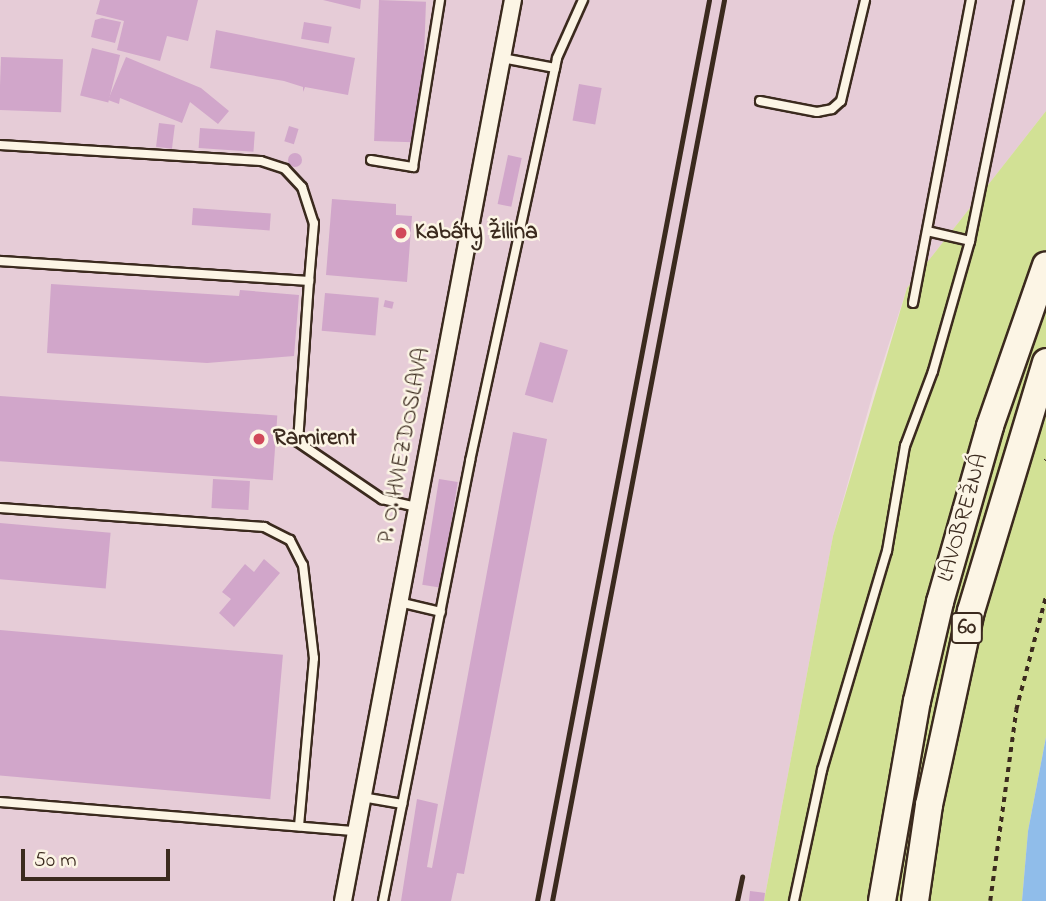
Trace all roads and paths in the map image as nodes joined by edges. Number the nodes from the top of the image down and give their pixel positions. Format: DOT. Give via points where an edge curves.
graph roads {
  1 [pos="440,0"];
  2 [pos="513,0"];
  3 [pos="583,0"];
  4 [pos="865,0"];
  5 [pos="971,0"];
  6 [pos="1018,0"];
  7 [pos="502,58"];
  8 [pos="555,68"];
  9 [pos="761,101"];
  10 [pos="0,145"];
  11 [pos="371,160"];
  12 [pos="927,231"];
  13 [pos="970,241"];
  14 [pos="0,261"];
  15 [pos="1046,265"];
  16 [pos="309,281"];
  17 [pos="913,303"];
  18 [pos="1046,362"];
  19 [pos="418,507"];
  20 [pos="0,508"];
  21 [pos="1046,596"];
  22 [pos="399,602"];
  23 [pos="440,612"];
  24 [pos="362,797"];
  25 [pos="0,802"];
  26 [pos="402,804"];
  27 [pos="299,826"];
  28 [pos="356,831"];
  29 [pos="343,901"];
  30 [pos="383,901"];
  31 [pos="794,901"];
  32 [pos="882,901"];
  33 [pos="915,901"];
  34 [pos="990,901"];
  1 -- 11 [label="lane" via="413,167"];
  2 -- 7 [label="street, P. O. HVIEZDOSLAVA"];
  3 -- 8 [label="lane"];
  4 -- 9 [label="lane" via="841,101 832,109 817,112"];
  5 -- 12 [label="lane"];
  6 -- 13 [label="lane"];
  7 -- 8 [label="lane"];
  7 -- 19 [label="street, P. O. HVIEZDOSLAVA"];
  8 -- 23 [label="lane"];
  10 -- 16 [label="lane" via="261,161 285,169 302,187 314,223"];
  12 -- 13 [label="lane"];
  12 -- 17 [label="lane"];
  13 -- 31 [label="lane" via="933,371 905,446 887,551 825,758"];
  14 -- 16 [label="lane"];
  15 -- 32 [label="main road, ĽAVOBREŽNÁ / 60" via="990,426 940,602 917,701"];
  16 -- 19 [label="lane" via="298,442 382,499"];
  18 -- 33 [label="main road, ĽAVOBREŽNÁ / 60" via="971,611 932,793"];
  19 -- 22 [label="street, P. O. HVIEZDOSLAVA"];
  20 -- 27 [label="lane" via="264,527 290,540 303,565 314,658"];
  21 -- 34 [label="path" via="1016,710"];
  22 -- 23 [label="lane"];
  22 -- 24 [label="street, P. O. HVIEZDOSLAVA"];
  23 -- 26 [label="lane"];
  24 -- 26 [label="lane"];
  24 -- 28 [label="street, P. O. HVIEZDOSLAVA"];
  25 -- 27 [label="lane"];
  26 -- 30 [label="lane"];
  27 -- 28 [label="lane"];
  28 -- 29 [label="street, P. O. HVIEZDOSLAVA"];
}
